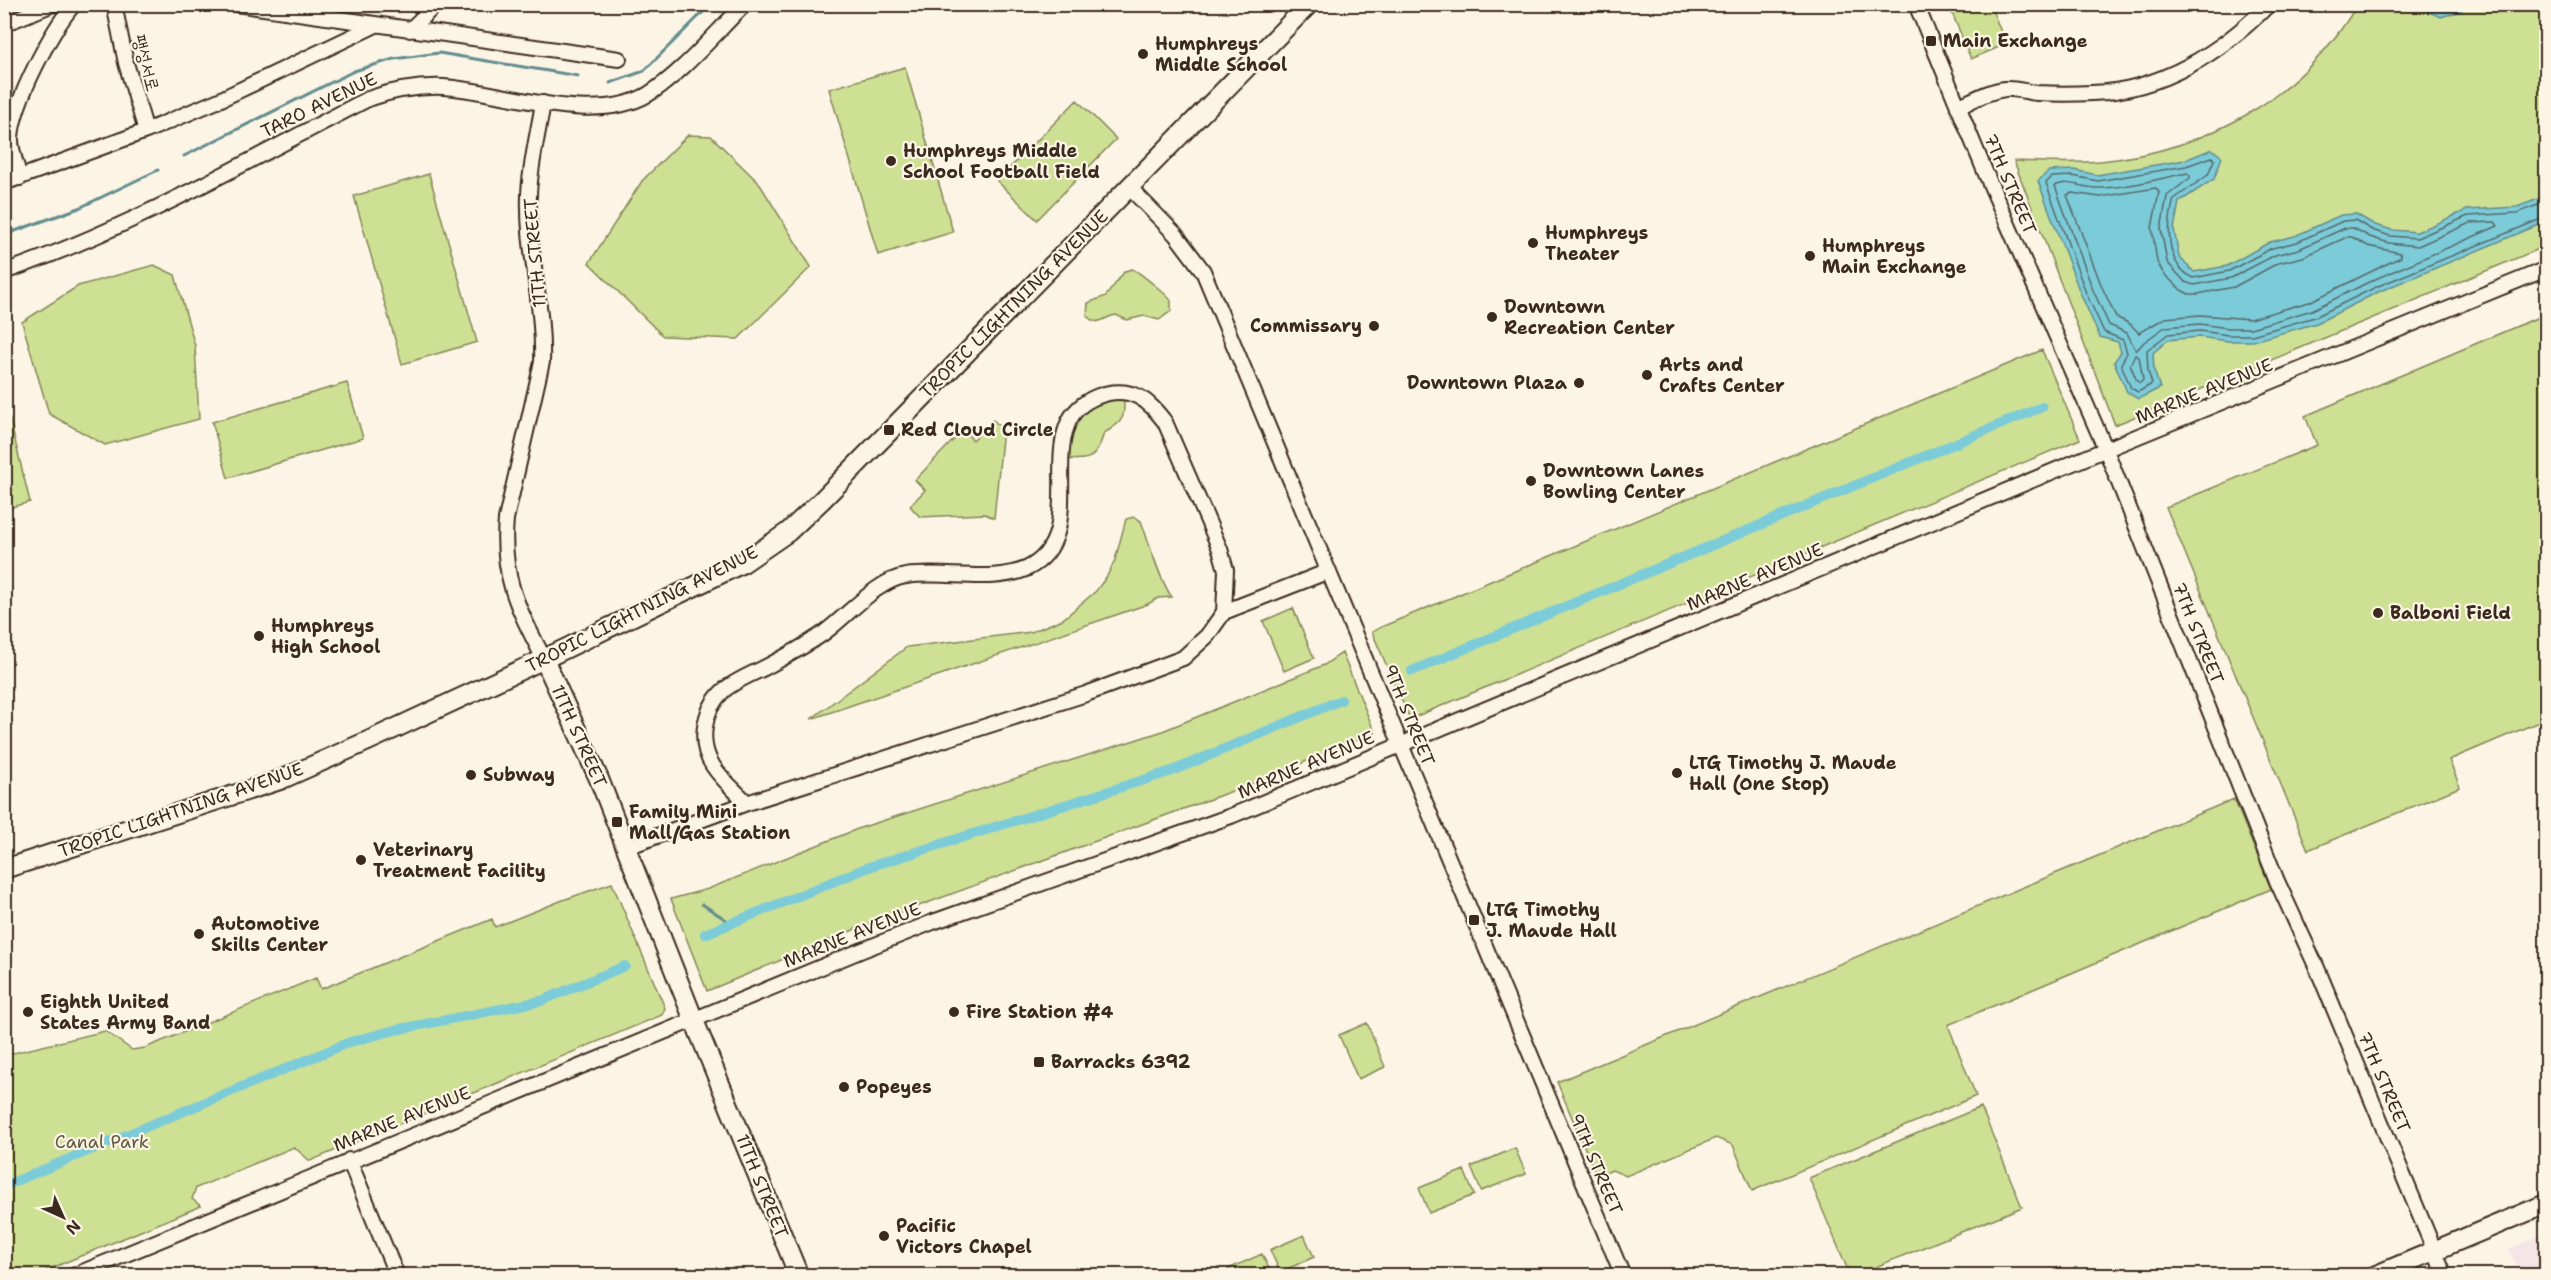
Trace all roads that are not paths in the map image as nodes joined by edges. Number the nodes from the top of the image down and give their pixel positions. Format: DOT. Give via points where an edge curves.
graph roads {
  1 [pos="53,4"];
  2 [pos="74,4"];
  3 [pos="114,4"];
  4 [pos="236,4"];
  5 [pos="436,4"];
  6 [pos="745,4"];
  7 [pos="1309,4"];
  8 [pos="1916,4"];
  9 [pos="2269,4"];
  10 [pos="332,19"];
  11 [pos="4,24"];
  12 [pos="376,25"];
  13 [pos="410,30"];
  14 [pos="329,47"];
  15 [pos="619,59"];
  16 [pos="543,104"];
  17 [pos="1958,107"];
  18 [pos="146,131"];
  19 [pos="20,178"];
  20 [pos="4,183"];
  21 [pos="1130,188"];
  22 [pos="2547,269"];
  23 [pos="4,272"];
  24 [pos="2106,450"];
  25 [pos="1329,571"];
  26 [pos="1224,612"];
  27 [pos="544,659"];
  28 [pos="1400,744"];
  29 [pos="747,803"];
  30 [pos="627,847"];
  31 [pos="4,869"];
  32 [pos="693,1018"];
  33 [pos="349,1160"];
  34 [pos="2547,1204"];
  35 [pos="2434,1250"];
  36 [pos="73,1275"];
  37 [pos="397,1275"];
  38 [pos="799,1275"];
  39 [pos="1623,1275"];
  40 [pos="2374,1275"];
  41 [pos="2445,1275"];
  1 -- 11 [label="street"];
  2 -- 19 [label="street" via="60,20 18,110 10,138"];
  3 -- 18 [label="street, 팽성서로"];
  4 -- 10 [label="street"];
  5 -- 13 [label="street"];
  6 -- 16 [label="street, TARO AVENUE" via="663,85 645,96 605,107"];
  7 -- 21 [label="main road, TROPIC LIGHTNING AVENUE"];
  8 -- 17 [label="street, 7TH STREET"];
  9 -- 17 [label="street" via="2231,40 2165,77 2094,93 2004,89"];
  10 -- 12 [label="street"];
  10 -- 14 [label="street" via="334,32"];
  12 -- 13 [label="street"];
  12 -- 14 [label="street"];
  13 -- 15 [label="street"];
  14 -- 18 [label="street"];
  16 -- 23 [label="street, TARO AVENUE" via="446,87 396,89 368,99 113,229"];
  16 -- 27 [label="street, 11TH STREET" via="529,195 543,362 504,541 512,593"];
  17 -- 24 [label="street, 7TH STREET"];
  18 -- 19 [label="street"];
  19 -- 20 [label="street"];
  21 -- 25 [label="street, 9TH STREET" via="1176,235 1203,271"];
  21 -- 27 [label="main road, TROPIC LIGHTNING AVENUE" via="788,532 743,563"];
  22 -- 24 [label="street, MARNE AVENUE"];
  24 -- 28 [label="street, MARNE AVENUE"];
  24 -- 35 [label="street, 7TH STREET" via="2277,881"];
  25 -- 26 [label="street"];
  25 -- 28 [label="street, 9TH STREET"];
  26 -- 29 [label="street" via="1207,636 1183,658 1086,694"];
  26 -- 29 [label="street" via="1226,570 1220,549 1165,422 1152,406 1123,392 1094,399 1074,413 1067,424 1060,523 1041,558 1027,568 1006,574 905,576 888,582 794,653 723,691 705,719 704,743 712,766"];
  27 -- 30 [label="main road, 11TH STREET"];
  27 -- 31 [label="main road, TROPIC LIGHTNING AVENUE" via="280,780"];
  28 -- 32 [label="street, MARNE AVENUE" via="1232,816 933,922"];
  28 -- 39 [label="street, 9TH STREET"];
  29 -- 30 [label="street"];
  30 -- 32 [label="main road, 11TH STREET"];
  32 -- 33 [label="street, MARNE AVENUE"];
  32 -- 38 [label="main road, 11TH STREET"];
  33 -- 36 [label="street, MARNE AVENUE"];
  33 -- 37 [label="street"];
  34 -- 35 [label="main road"];
  35 -- 40 [label="main road"];
  35 -- 41 [label="street, 7TH STREET"];
}
